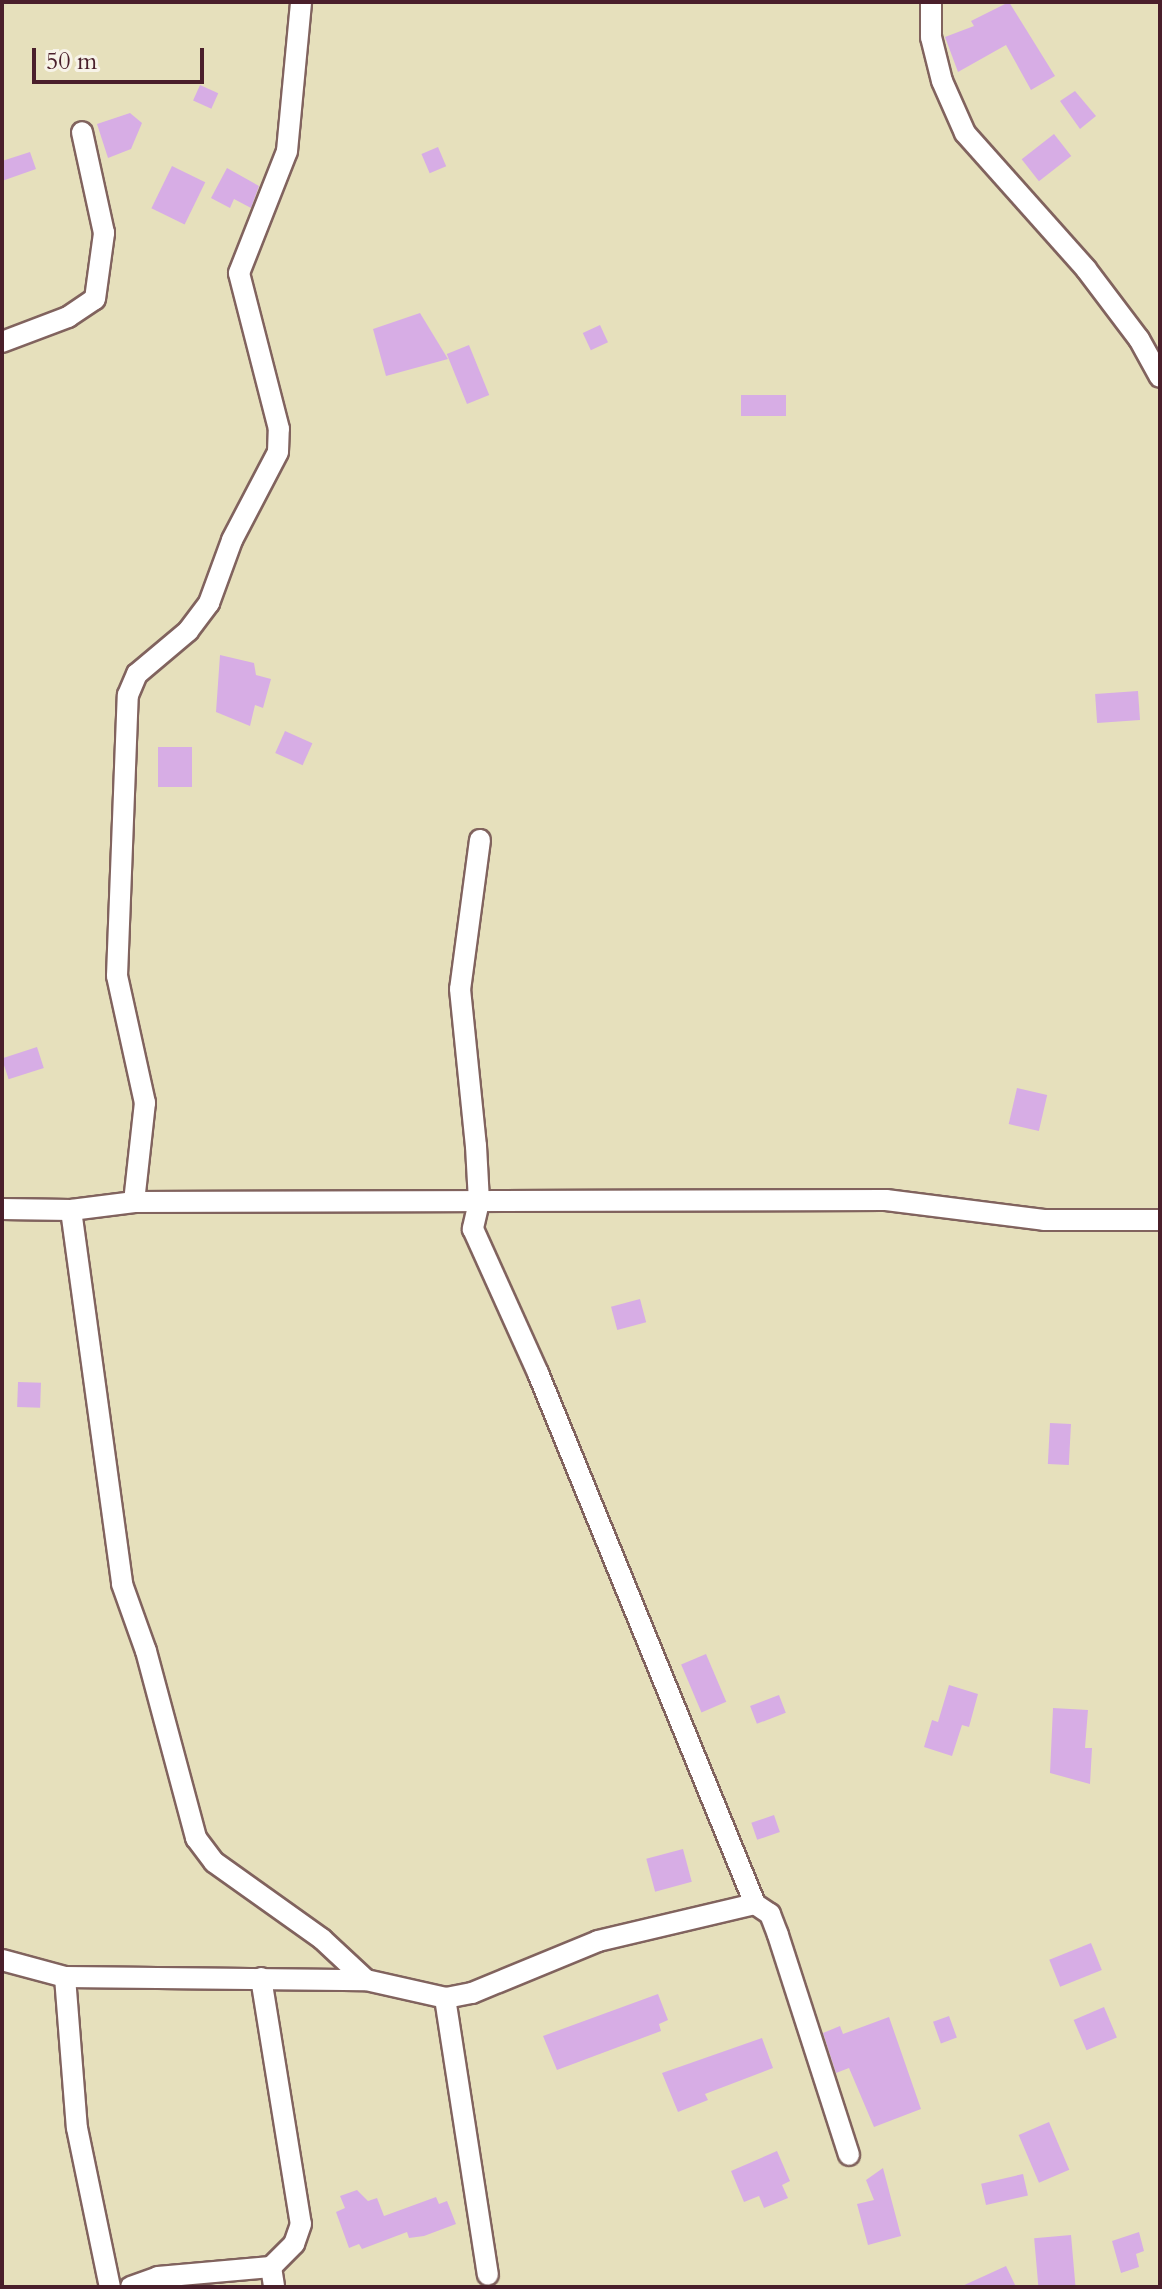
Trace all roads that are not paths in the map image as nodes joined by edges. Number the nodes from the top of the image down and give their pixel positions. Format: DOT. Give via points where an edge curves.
graph roads {
  1 [pos="301,2"];
  2 [pos="931,2"];
  3 [pos="82,132"];
  4 [pos="2,342"];
  5 [pos="1160,377"];
  6 [pos="480,840"];
  7 [pos="134,1202"];
  8 [pos="479,1202"];
  9 [pos="2,1209"];
  10 [pos="71,1210"];
  11 [pos="1160,1220"];
  12 [pos="755,1904"];
  13 [pos="2,1960"];
  14 [pos="65,1977"];
  15 [pos="261,1978"];
  16 [pos="366,1980"];
  17 [pos="445,1998"];
  18 [pos="849,2155"];
  19 [pos="488,2275"];
  20 [pos="272,2277"];
  21 [pos="110,2287"];
  22 [pos="131,2287"];
  1 -- 7 [label="street" via="287,151 239,273 279,429 278,452 232,540 209,603 188,631 137,674 128,695 117,976 145,1103"];
  2 -- 5 [label="street" via="931,37 942,81 965,133 1086,269 1139,339"];
  3 -- 4 [label="street" via="104,233 95,299 68,317"];
  6 -- 8 [label="street" via="460,989"];
  7 -- 8 [label="street"];
  7 -- 10 [label="street"];
  8 -- 11 [label="street" via="886,1200 1044,1220"];
  8 -- 12 [label="street" via="473,1229 538,1373"];
  9 -- 10 [label="street"];
  10 -- 16 [label="street" via="122,1584 146,1651 196,1838 214,1862 322,1939"];
  12 -- 17 [label="street" via="598,1941 472,1993"];
  12 -- 18 [label="street" via="770,1914 778,1935"];
  13 -- 14 [label="street"];
  14 -- 15 [label="street"];
  14 -- 21 [label="street" via="77,2128"];
  15 -- 16 [label="street"];
  15 -- 20 [label="street" via="301,2224"];
  16 -- 17 [label="street"];
  17 -- 19 [label="street"];
  20 -- 22 [label="street" via="158,2277"];
}
